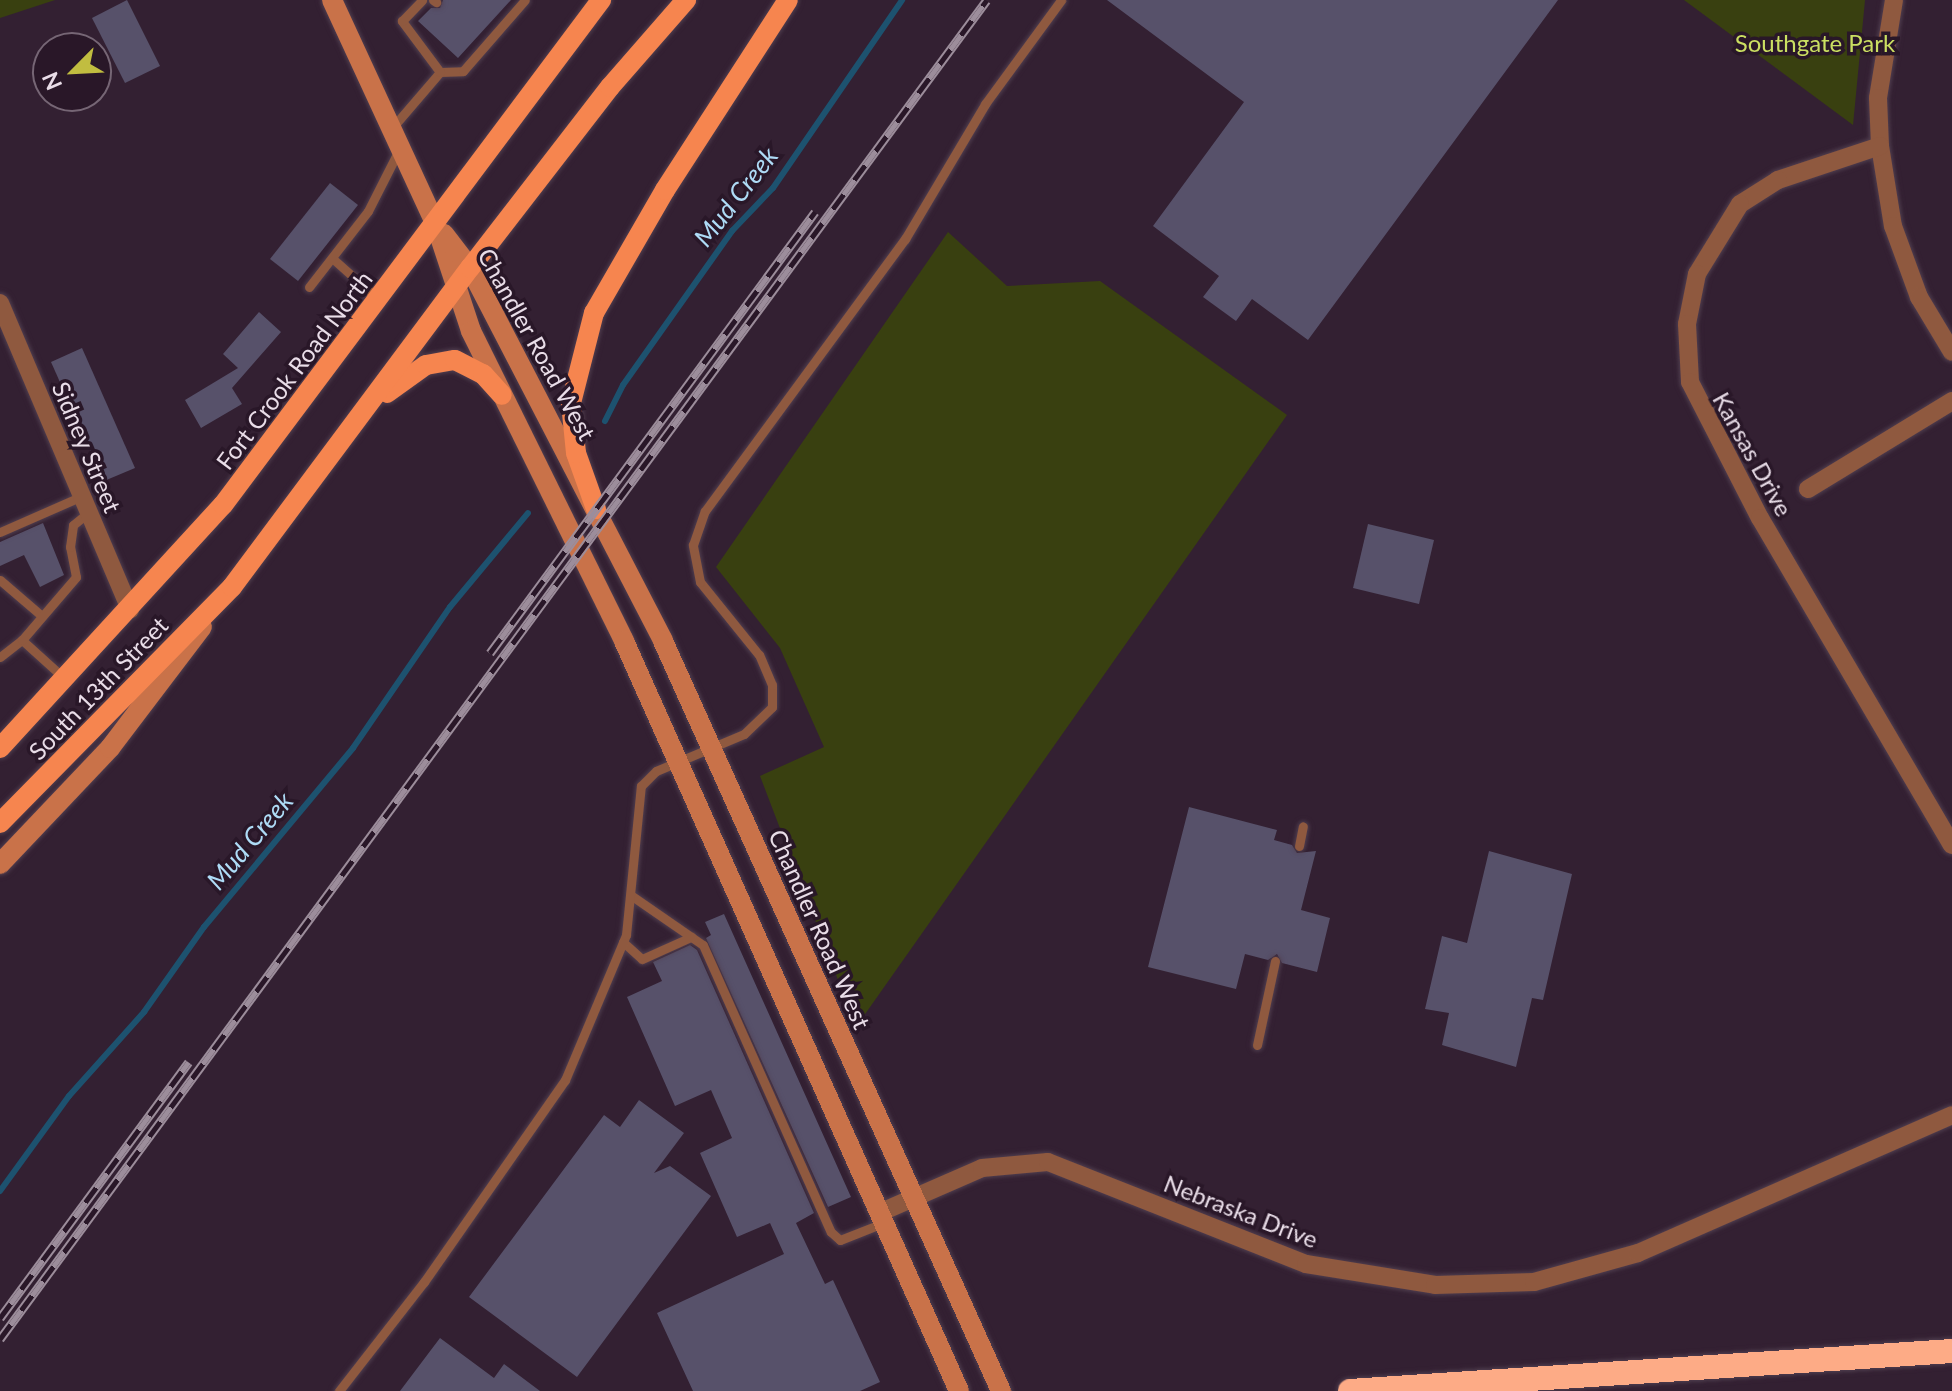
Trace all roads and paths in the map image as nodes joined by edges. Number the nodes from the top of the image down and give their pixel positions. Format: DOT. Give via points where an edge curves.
graph roads {
  1 [pos="332,0"];
  2 [pos="422,0"];
  3 [pos="524,0"];
  4 [pos="601,0"];
  5 [pos="686,0"];
  6 [pos="788,0"];
  7 [pos="1061,0"];
  8 [pos="1894,0"];
  9 [pos="440,72"];
  10 [pos="392,128"];
  11 [pos="1880,146"];
  12 [pos="400,147"];
  13 [pos="436,225"];
  14 [pos="332,258"];
  15 [pos="470,268"];
  16 [pos="309,287"];
  17 [pos="454,289"];
  18 [pos="380,301"];
  19 [pos="0,303"];
  20 [pos="1952,352"];
  21 [pos="502,395"];
  22 [pos="1952,401"];
  23 [pos="363,414"];
  24 [pos="1808,489"];
  25 [pos="85,504"];
  26 [pos="596,509"];
  27 [pos="0,532"];
  28 [pos="0,580"];
  29 [pos="232,587"];
  30 [pos="130,610"];
  31 [pos="42,616"];
  32 [pos="22,640"];
  33 [pos="0,657"];
  34 [pos="65,680"];
  35 [pos="0,748"];
  36 [pos="711,749"];
  37 [pos="679,763"];
  38 [pos="0,823"];
  39 [pos="1303,826"];
  40 [pos="1952,845"];
  41 [pos="1299,846"];
  42 [pos="0,864"];
  43 [pos="632,896"];
  44 [pos="691,937"];
  45 [pos="623,942"];
  46 [pos="1275,961"];
  47 [pos="1257,1045"];
  48 [pos="1952,1115"];
  49 [pos="913,1198"];
  50 [pos="881,1218"];
  51 [pos="1952,1351"];
  52 [pos="339,1391"];
  53 [pos="959,1391"];
  54 [pos="1001,1391"];
  55 [pos="1350,1391"];
  1 -- 10 [label="main road"];
  2 -- 9 [label="lane" via="402,21"];
  3 -- 9 [label="lane" via="480,42 463,71"];
  4 -- 13 [label="main road, Fort Crook Road North"];
  5 -- 15 [label="main road" via="610,87"];
  6 -- 26 [label="main road" via="665,190 594,313 571,403 576,453"];
  7 -- 36 [label="lane" via="985,104 905,239 705,511 693,545 700,582 759,655 772,685 772,707 764,720"];
  8 -- 11 [label="street" via="1878,98"];
  9 -- 10 [label="lane"];
  10 -- 12 [label="main road"];
  11 -- 20 [label="street" via="1893,226 1919,297"];
  11 -- 40 [label="street, Kansas Drive" via="1778,180 1740,204 1697,274 1687,324 1690,382 1760,518"];
  12 -- 13 [label="main road"];
  12 -- 14 [label="lane" via="368,211"];
  13 -- 15 [label="main road, Chandler Road West"];
  13 -- 17 [label="main road, Chandler Road West"];
  13 -- 18 [label="main road, Fort Crook Road North"];
  14 -- 16 [label="lane"];
  14 -- 18 [label="lane"];
  15 -- 17 [label="main road"];
  15 -- 26 [label="main road, Chandler Road West"];
  17 -- 21 [label="main road, Chandler Road West"];
  17 -- 23 [label="main road"];
  18 -- 30 [label="main road, Fort Crook Road North" via="223,505"];
  19 -- 25 [label="street, Sidney Street"];
  21 -- 23 [label="main road" via="469,364 440,361 411,374"];
  21 -- 37 [label="main road, Chandler Road West"];
  22 -- 24 [label="street"];
  23 -- 29 [label="main road"];
  25 -- 27 [label="lane"];
  25 -- 30 [label="street, Sidney Street"];
  25 -- 31 [label="lane" via="73,525 70,547 76,577"];
  26 -- 36 [label="main road, Chandler Road West"];
  28 -- 31 [label="lane"];
  29 -- 38 [label="main road, South 13th Street"];
  29 -- 42 [label="main road" via="110,748"];
  30 -- 34 [label="main road, Fort Crook Road North"];
  31 -- 32 [label="lane"];
  32 -- 33 [label="lane"];
  32 -- 34 [label="lane"];
  34 -- 35 [label="main road, Fort Crook Road North"];
  36 -- 37 [label="lane"];
  36 -- 49 [label="main road, Chandler Road West"];
  37 -- 43 [label="lane" via="656,771 641,786 634,814"];
  37 -- 50 [label="main road, Chandler Road West"];
  39 -- 41 [label="lane"];
  43 -- 44 [label="lane"];
  43 -- 45 [label="lane"];
  44 -- 45 [label="lane" via="642,959"];
  44 -- 50 [label="lane" via="703,945 831,1232 840,1240"];
  45 -- 52 [label="lane" via="565,1080 424,1282"];
  46 -- 47 [label="lane"];
  48 -- 49 [label="street, Nebraska Drive" via="1650,1248 1534,1282 1435,1285 1306,1264 1048,1162 982,1168"];
  49 -- 50 [label="street, Nebraska Drive"];
  49 -- 54 [label="main road, Chandler Road West"];
  50 -- 53 [label="main road, Chandler Road West"];
  51 -- 55 [label="highway"];
}
